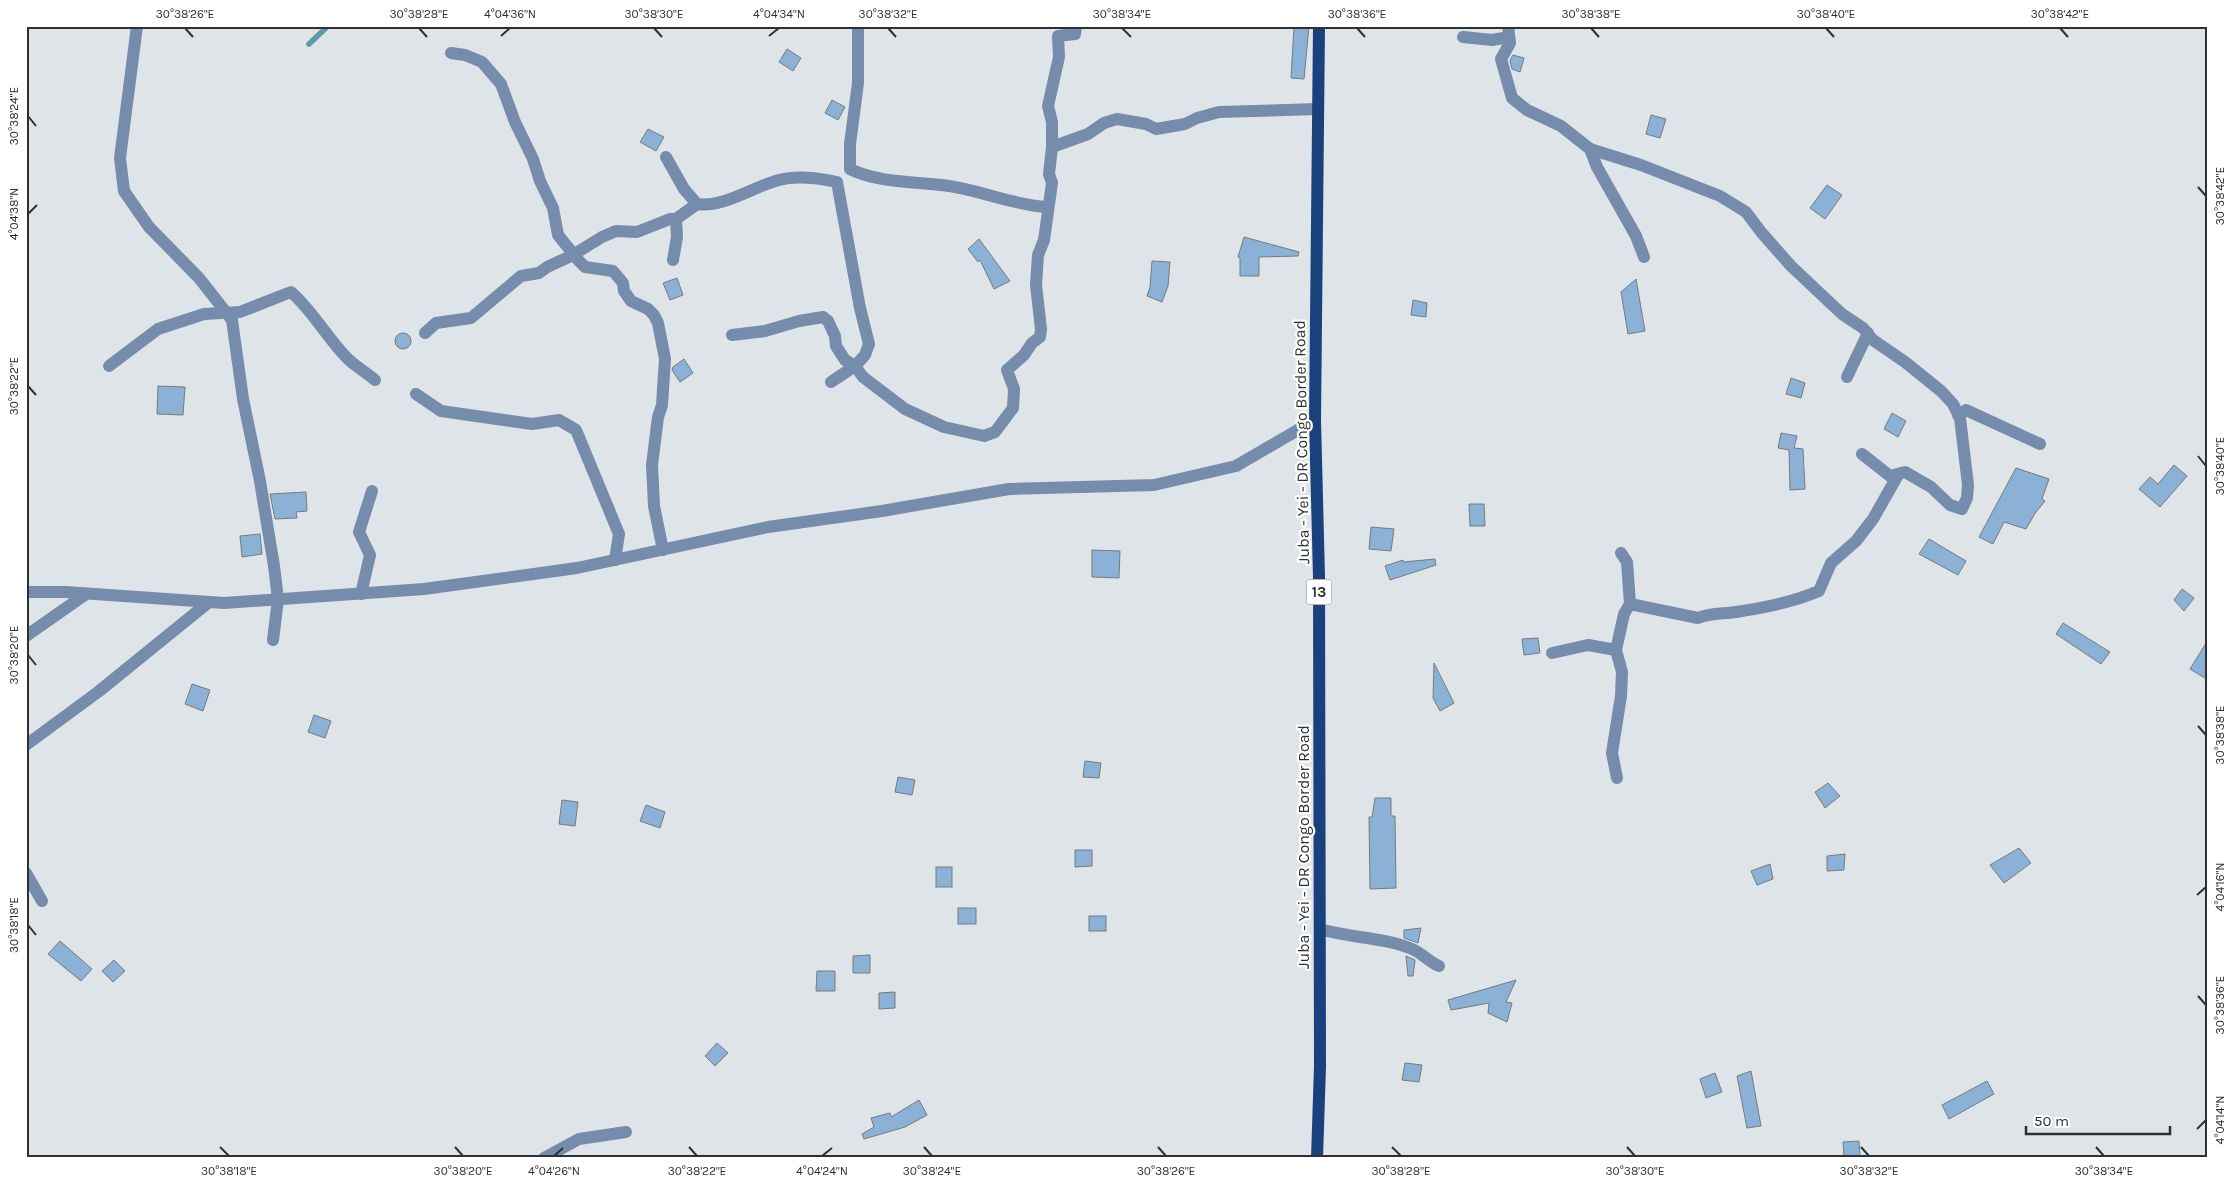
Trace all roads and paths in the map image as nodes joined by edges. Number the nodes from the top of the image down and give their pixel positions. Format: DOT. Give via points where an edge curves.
graph roads {
  1 [pos="137,26"];
  2 [pos="858,26"];
  3 [pos="1076,26"];
  4 [pos="1318,26"];
  5 [pos="1057,31"];
  6 [pos="1509,32"];
  7 [pos="1463,37"];
  8 [pos="451,54"];
  9 [pos="1318,109"];
  10 [pos="1052,147"];
  11 [pos="1590,149"];
  12 [pos="666,157"];
  13 [pos="697,204"];
  14 [pos="1047,207"];
  15 [pos="676,218"];
  16 [pos="574,254"];
  17 [pos="1644,257"];
  18 [pos="673,260"];
  19 [pos="227,312"];
  20 [pos="426,333"];
  21 [pos="1868,333"];
  22 [pos="732,335"];
  23 [pos="109,366"];
  24 [pos="854,366"];
  25 [pos="1846,377"];
  26 [pos="375,380"];
  27 [pos="831,382"];
  28 [pos="416,394"];
  29 [pos="1958,415"];
  30 [pos="1315,420"];
  31 [pos="2040,444"];
  32 [pos="1862,454"];
  33 [pos="1898,475"];
  34 [pos="372,491"];
  35 [pos="663,550"];
  36 [pos="1621,553"];
  37 [pos="615,560"];
  38 [pos="26,592"];
  39 [pos="86,594"];
  40 [pos="361,594"];
  41 [pos="278,599"];
  42 [pos="209,602"];
  43 [pos="1630,604"];
  44 [pos="26,636"];
  45 [pos="273,640"];
  46 [pos="1616,650"];
  47 [pos="1552,653"];
  48 [pos="26,745"];
  49 [pos="1617,778"];
  50 [pos="26,873"];
  51 [pos="42,901"];
  52 [pos="1320,930"];
  53 [pos="1439,966"];
  54 [pos="626,1132"];
  55 [pos="544,1158"];
  56 [pos="1317,1158"];
  1 -- 19 [label="street" via="120,158 124,191 149,227"];
  2 -- 14 [label="street" via="858,83 850,169 876,178 950,186 1001,200"];
  3 -- 5 [label="street" via="1075,34"];
  4 -- 9 [label="main road, Juba - Yei - DR Congo Border Road / 13"];
  5 -- 10 [label="street" via="1058,57 1048,106"];
  6 -- 7 [label="street" via="1492,40"];
  6 -- 11 [label="street" via="1510,43 1501,59 1512,98 1527,110 1561,126"];
  8 -- 16 [label="street" via="465,55 482,62 501,84 554,208 558,235"];
  9 -- 10 [label="street" via="1219,112 1185,124 1156,129 1117,119"];
  9 -- 30 [label="main road, Juba - Yei - DR Congo Border Road / 13"];
  10 -- 14 [label="street" via="1049,174 1052,183"];
  11 -- 17 [label="street"];
  11 -- 21 [label="street" via="1711,193 1746,212 1792,266 1842,314"];
  12 -- 13 [label="street" via="684,189"];
  13 -- 15 [label="street"];
  13 -- 24 [label="street" via="712,204 790,178 814,177 837,182 869,344 865,355"];
  14 -- 24 [label="street" via="1036,285 1040,337 1007,370 1014,389 1013,408 995,432 984,436 944,428 926,420 885,396"];
  15 -- 16 [label="street" via="637,232 616,231"];
  15 -- 18 [label="street"];
  16 -- 20 [label="street" via="539,273 521,276 471,318 436,323"];
  16 -- 35 [label="street" via="585,267 613,271 623,283 631,302 648,309 658,323 666,371 652,465 654,506"];
  19 -- 23 [label="street" via="204,314 158,329"];
  19 -- 26 [label="street" via="240,312 291,292 305,304 348,360"];
  19 -- 41 [label="street" via="232,320"];
  21 -- 25 [label="street"];
  21 -- 29 [label="street" via="1941,391"];
  22 -- 24 [label="street" via="823,317 835,336 836,346"];
  24 -- 27 [label="street"];
  28 -- 37 [label="street" via="441,411 532,424 559,420 576,430 619,534"];
  29 -- 31 [label="street" via="1966,410"];
  29 -- 33 [label="street" via="1968,485 1962,509 1950,505 1931,487 1905,472"];
  30 -- 35 [label="street" via="1236,466 1154,485 1009,490 768,527"];
  30 -- 52 [label="main road, Juba - Yei - DR Congo Border Road / 13"];
  32 -- 33 [label="street" via="1890,476"];
  33 -- 43 [label="street" via="1856,541 1831,563 1819,591 1763,608 1698,618"];
  34 -- 40 [label="street" via="359,532 370,555"];
  35 -- 37 [label="street"];
  36 -- 43 [label="street" via="1627,562"];
  37 -- 40 [label="street" via="424,589"];
  38 -- 39 [label="street"];
  39 -- 42 [label="street"];
  39 -- 44 [label="street"];
  40 -- 41 [label="street"];
  41 -- 42 [label="street"];
  41 -- 45 [label="street"];
  42 -- 48 [label="street" via="98,692"];
  43 -- 46 [label="street" via="1624,614"];
  46 -- 47 [label="street" via="1588,645"];
  46 -- 49 [label="street" via="1622,672 1612,753"];
  50 -- 51 [label="street"];
  52 -- 53 [label="street" via="1412,949"];
  52 -- 56 [label="main road, Juba - Yei - DR Congo Border Road / 13"];
  54 -- 55 [label="street" via="579,1139"];
}
